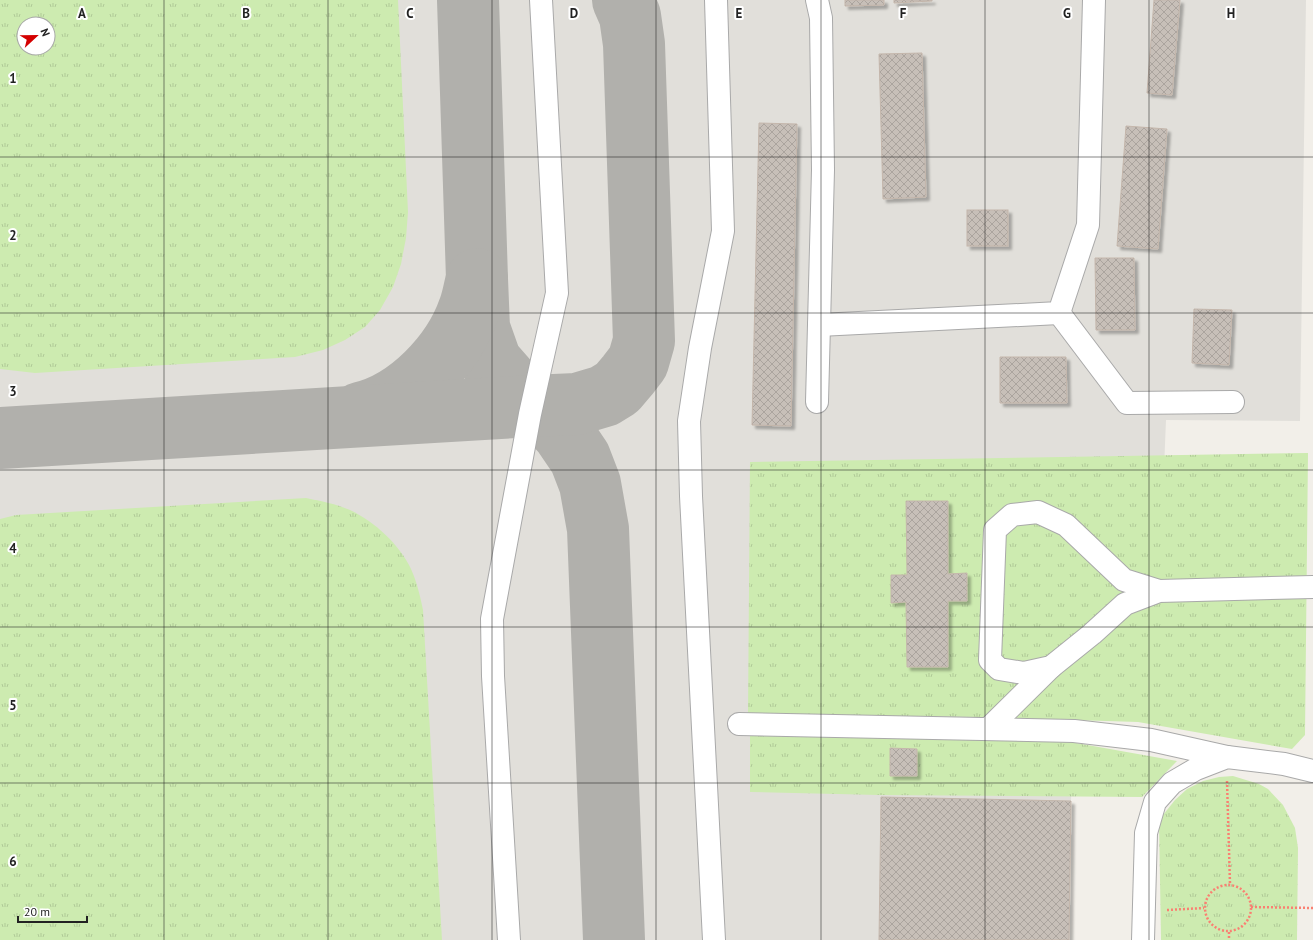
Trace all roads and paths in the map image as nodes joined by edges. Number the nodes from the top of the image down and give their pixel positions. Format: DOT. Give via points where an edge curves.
graph roads {
  1 [pos="541,0"];
  2 [pos="716,0"];
  3 [pos="817,0"];
  4 [pos="1094,0"];
  5 [pos="1059,313"];
  6 [pos="819,325"];
  7 [pos="817,402"];
  8 [pos="1233,402"];
  9 [pos="1313,587"];
  10 [pos="1159,591"];
  11 [pos="1051,667"];
  12 [pos="739,724"];
  13 [pos="988,729"];
  14 [pos="1226,757"];
  15 [pos="1313,771"];
  16 [pos="1230,884"];
  17 [pos="1251,907"];
  18 [pos="1204,908"];
  19 [pos="1313,908"];
  20 [pos="1144,911"];
  21 [pos="1228,932"];
  22 [pos="509,940"];
  23 [pos="714,940"];
  24 [pos="1143,940"];
  25 [pos="1229,940"];
  1 -- 22 [label="lane" via="556,293 530,414 492,620"];
  2 -- 23 [label="lane" via="723,231 689,421"];
  3 -- 6 [label="lane" via="821,18 823,170"];
  4 -- 5 [label="lane" via="1088,226"];
  5 -- 6 [label="lane"];
  5 -- 8 [label="lane" via="1128,403"];
  6 -- 7 [label="lane"];
  9 -- 10 [label="lane"];
  10 -- 11 [label="lane" via="1125,604"];
  10 -- 11 [label="lane" via="1124,580 1066,525 1038,512 1012,515 995,530 990,660 999,669 1024,673"];
  11 -- 13 [label="lane"];
  12 -- 13 [label="lane"];
  13 -- 14 [label="lane" via="1074,731 1144,739"];
  14 -- 15 [label="lane" via="1284,764"];
  14 -- 16 [label="path"];
  14 -- 20 [label="lane" via="1196,769 1172,783 1155,802 1146,833"];
  16 -- 17 [label="path" via="1246,893"];
  16 -- 18 [label="path" via="1216,888 1210,893"];
  17 -- 19 [label="path"];
  17 -- 21 [label="path" via="1250,915 1242,927"];
  18 -- 20 [label="path"];
  18 -- 21 [label="path" via="1209,922 1221,931"];
  20 -- 24 [label="lane"];
  21 -- 25 [label="path"];
}
